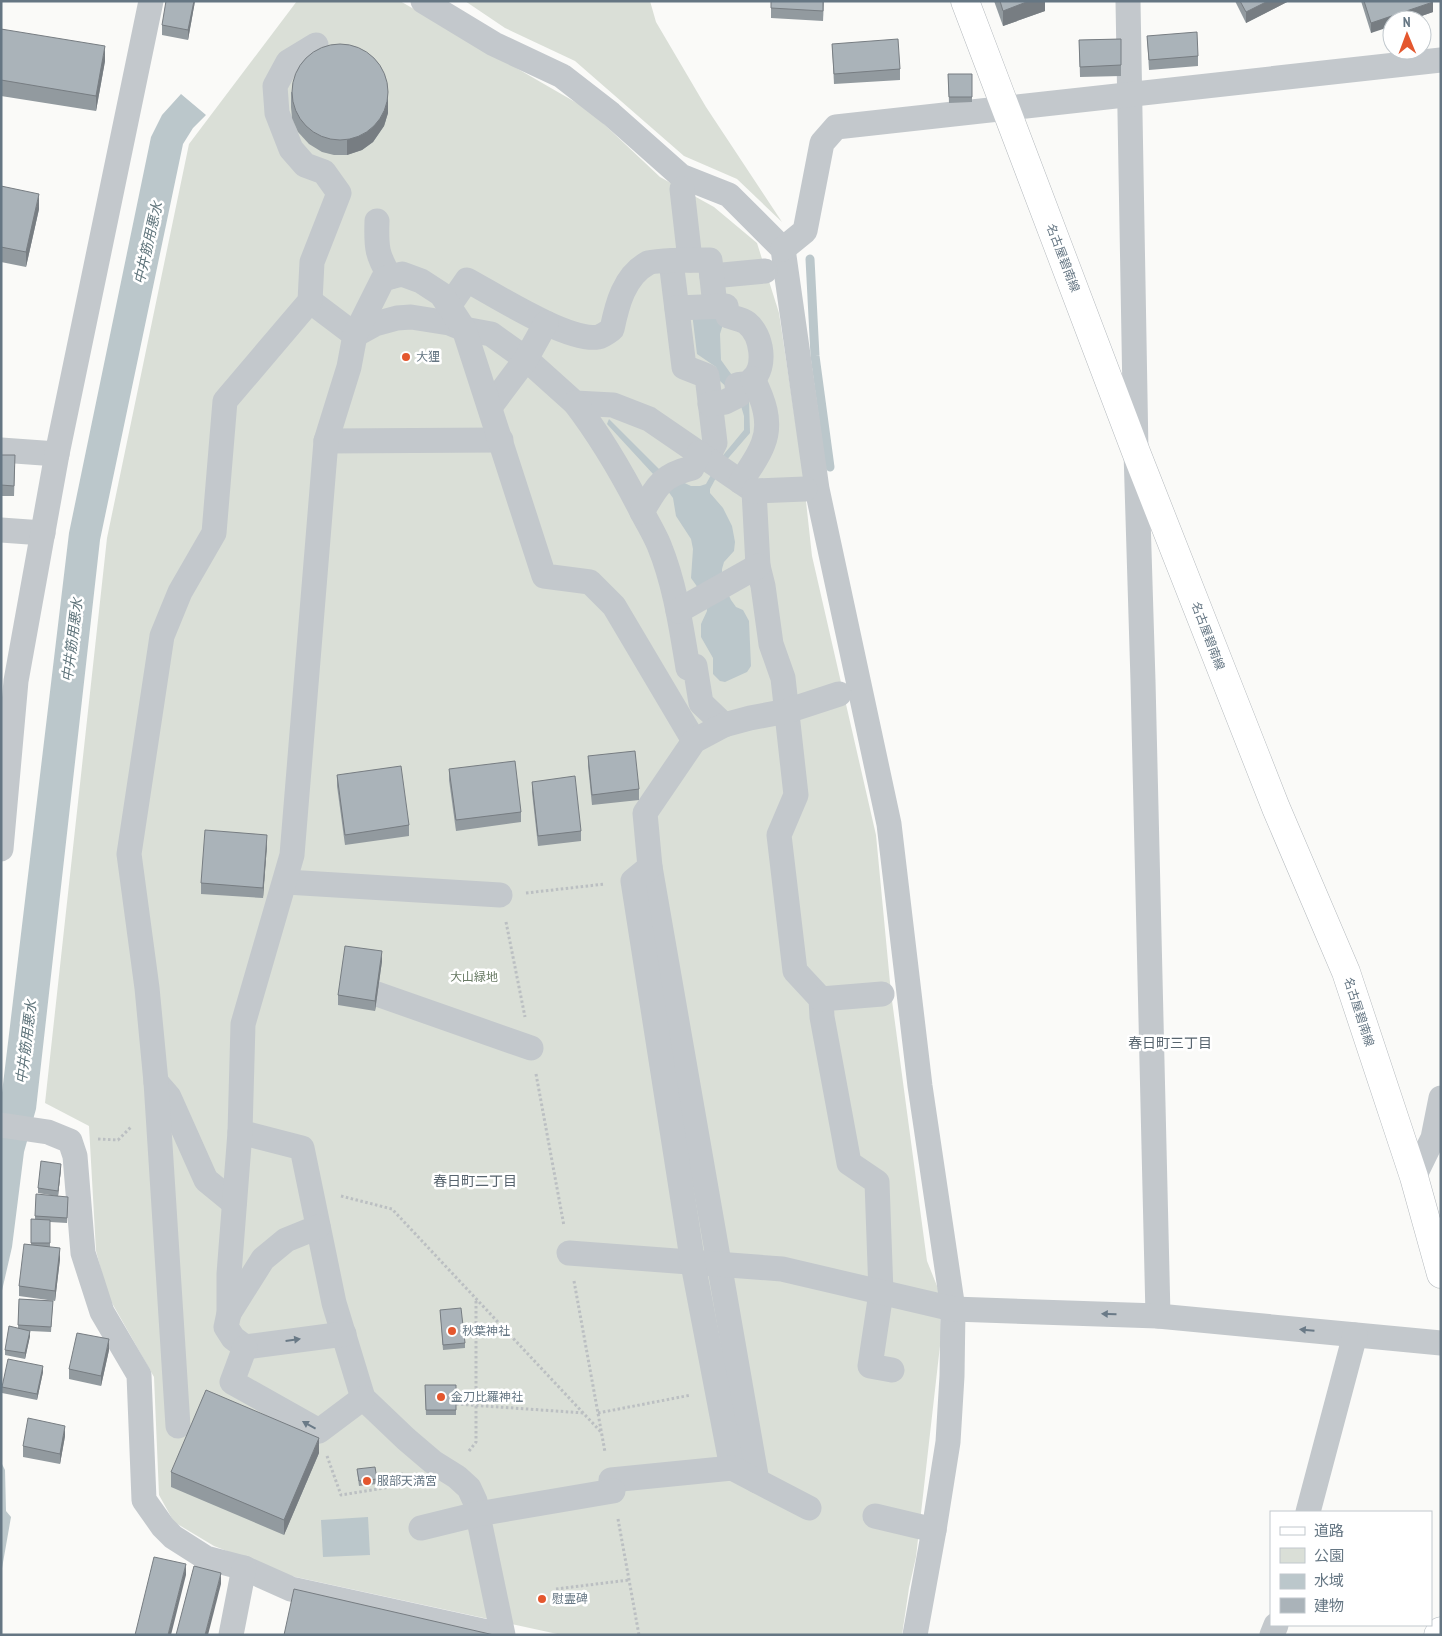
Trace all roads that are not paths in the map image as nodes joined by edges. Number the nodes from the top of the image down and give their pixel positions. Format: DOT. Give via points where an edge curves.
graph roads {
  1 [pos="151,1"];
  2 [pos="965,1"];
  3 [pos="1128,1"];
  4 [pos="426,3"];
  5 [pos="316,45"];
  6 [pos="1441,60"];
  7 [pos="1130,95"];
  8 [pos="1007,109"];
  9 [pos="682,189"];
  10 [pos="377,221"];
  11 [pos="783,249"];
  12 [pos="680,261"];
  13 [pos="765,271"];
  14 [pos="712,276"];
  15 [pos="390,277"];
  16 [pos="310,301"];
  17 [pos="450,306"];
  18 [pos="715,306"];
  19 [pos="677,308"];
  20 [pos="546,323"];
  21 [pos="464,329"];
  22 [pos="355,335"];
  23 [pos="526,359"];
  24 [pos="743,386"];
  25 [pos="575,403"];
  26 [pos="793,403"];
  27 [pos="710,404"];
  28 [pos="765,405"];
  29 [pos="490,407"];
  30 [pos="501,440"];
  31 [pos="326,442"];
  32 [pos="1,450"];
  33 [pos="1136,452"];
  34 [pos="57,454"];
  35 [pos="705,457"];
  36 [pos="744,484"];
  37 [pos="805,490"];
  38 [pos="642,512"];
  39 [pos="1,530"];
  40 [pos="43,533"];
  41 [pos="758,566"];
  42 [pos="687,606"];
  43 [pos="684,646"];
  44 [pos="648,661"];
  45 [pos="9,680"];
  46 [pos="839,694"];
  47 [pos="787,711"];
  48 [pos="724,725"];
  49 [pos="694,741"];
  50 [pos="2,834"];
  51 [pos="641,874"];
  52 [pos="286,882"];
  53 [pos="500,895"];
  54 [pos="377,994"];
  55 [pos="882,994"];
  56 [pos="821,999"];
  57 [pos="531,1048"];
  58 [pos="156,1082"];
  59 [pos="1441,1098"];
  60 [pos="1,1125"];
  61 [pos="240,1132"];
  62 [pos="1414,1177"];
  63 [pos="234,1203"];
  64 [pos="318,1227"];
  65 [pos="569,1253"];
  66 [pos="693,1264"];
  67 [pos="720,1265"];
  68 [pos="1441,1274"];
  69 [pos="881,1293"];
  70 [pos="953,1310"];
  71 [pos="229,1314"];
  72 [pos="1158,1316"];
  73 [pos="344,1334"];
  74 [pos="1355,1335"];
  75 [pos="1441,1342"];
  76 [pos="245,1347"];
  77 [pos="892,1370"];
  78 [pos="363,1398"];
  79 [pos="178,1426"];
  80 [pos="732,1468"];
  81 [pos="757,1482"];
  82 [pos="809,1508"];
  83 [pos="1308,1511"];
  84 [pos="478,1514"];
  85 [pos="875,1516"];
  86 [pos="421,1528"];
  87 [pos="934,1530"];
  88 [pos="244,1568"];
  89 [pos="1441,1631"];
  90 [pos="231,1635"];
  91 [pos="502,1635"];
  92 [pos="915,1635"];
  93 [pos="1438,1635"];
  1 -- 34 [label="street"];
  2 -- 8 [label="main road, 名古屋碧南線"];
  3 -- 7 [label="street"];
  4 -- 11 [label="street" via="494,44 562,76 681,176 729,195"];
  5 -- 16 [label="street" via="288,62 275,86 277,113 291,149 305,165 324,172 339,194 312,262"];
  6 -- 7 [label="street"];
  7 -- 8 [label="street"];
  7 -- 33 [label="street"];
  8 -- 11 [label="street" via="836,127 822,143 805,230"];
  8 -- 33 [label="main road, 名古屋碧南線"];
  9 -- 12 [label="street"];
  10 -- 15 [label="street" via="376,245"];
  11 -- 70 [label="street" via="817,489 889,824 920,1086"];
  12 -- 14 [label="street" via="710,260"];
  12 -- 19 [label="street"];
  12 -- 20 [label="street" via="649,262 630,278 618,304 612,329 599,337 578,335"];
  13 -- 14 [label="street"];
  14 -- 18 [label="street"];
  15 -- 17 [label="street" via="402,274 421,281 441,294"];
  15 -- 22 [label="street" via="383,279"];
  16 -- 22 [label="street"];
  16 -- 58 [label="street" via="225,401 214,533 180,592 162,636 129,854"];
  17 -- 20 [label="street" via="466,280"];
  17 -- 21 [label="street"];
  18 -- 19 [label="street"];
  18 -- 24 [label="street" via="726,306 728,316 746,322 756,334 761,354 760,367"];
  19 -- 27 [label="street" via="684,367 707,376"];
  20 -- 23 [label="street"];
  21 -- 22 [label="street" via="449,322 411,317 375,324"];
  21 -- 23 [label="street" via="490,334"];
  21 -- 29 [label="street"];
  22 -- 31 [label="street" via="349,367"];
  23 -- 25 [label="street"];
  23 -- 29 [label="street"];
  24 -- 27 [label="street" via="725,402"];
  24 -- 28 [label="street"];
  25 -- 35 [label="street" via="613,406 649,419"];
  25 -- 38 [label="street" via="599,434"];
  26 -- 28 [label="street"];
  27 -- 35 [label="street" via="715,443"];
  28 -- 36 [label="street" via="764,444"];
  29 -- 30 [label="street"];
  30 -- 31 [label="street"];
  30 -- 44 [label="street" via="544,576 590,582 614,606"];
  31 -- 52 [label="street" via="292,855"];
  32 -- 34 [label="street"];
  33 -- 62 [label="main road, 名古屋碧南線" via="1276,808 1346,972"];
  33 -- 72 [label="street"];
  34 -- 40 [label="street"];
  35 -- 36 [label="street"];
  35 -- 38 [label="street" via="692,468 666,479"];
  36 -- 37 [label="street"];
  36 -- 41 [label="street"];
  38 -- 42 [label="street"];
  39 -- 40 [label="street"];
  40 -- 45 [label="street"];
  41 -- 42 [label="street"];
  41 -- 47 [label="street" via="771,644 783,678"];
  42 -- 43 [label="street"];
  43 -- 44 [label="street"];
  43 -- 48 [label="street" via="688,668 695,666 701,703"];
  44 -- 49 [label="street"];
  45 -- 50 [label="street"];
  46 -- 47 [label="street"];
  47 -- 48 [label="street"];
  47 -- 56 [label="street" via="796,795 779,835 795,971"];
  48 -- 49 [label="street"];
  49 -- 51 [label="street" via="645,813"];
  51 -- 66 [label="street"];
  51 -- 67 [label="street"];
  52 -- 53 [label="street"];
  52 -- 61 [label="street" via="243,1024"];
  54 -- 57 [label="street"];
  55 -- 56 [label="street"];
  56 -- 69 [label="street" via="849,1162 877,1182"];
  58 -- 63 [label="street" via="169,1097 206,1180"];
  58 -- 79 [label="street"];
  59 -- 62 [label="street" via="1433,1138"];
  60 -- 88 [label="street" via="59,1136 75,1156 82,1252 102,1312 140,1376 144,1500 173,1537 206,1558"];
  61 -- 63 [label="street"];
  61 -- 64 [label="street" via="302,1148"];
  62 -- 68 [label="main road, 名古屋碧南線"];
  63 -- 71 [label="street"];
  64 -- 71 [label="street" via="286,1240 263,1259"];
  64 -- 73 [label="street"];
  65 -- 66 [label="street"];
  66 -- 67 [label="street"];
  66 -- 80 [label="street"];
  67 -- 69 [label="street" via="782,1269"];
  67 -- 81 [label="street"];
  69 -- 70 [label="street"];
  69 -- 77 [label="street" via="870,1366"];
  72 -- 70 [label="street, one-way"];
  70 -- 87 [label="street" via="948,1442"];
  71 -- 76 [label="street" via="226,1327 233,1338"];
  74 -- 72 [label="street, one-way"];
  76 -- 73 [label="street, one-way"];
  73 -- 78 [label="street"];
  74 -- 75 [label="street"];
  74 -- 83 [label="street"];
  78 -- 76 [label="street, one-way" via="319,1431 232,1382"];
  78 -- 84 [label="street" via="433,1462 454,1474 469,1488"];
  80 -- 81 [label="street"];
  80 -- 84 [label="street" via="612,1486"];
  81 -- 82 [label="street"];
  84 -- 86 [label="street"];
  84 -- 91 [label="street"];
  85 -- 87 [label="street"];
  87 -- 92 [label="street"];
  88 -- 90 [label="street"];
  88 -- 91 [label="street" via="291,1589"];
  89 -- 93 [label="main road"];
}
